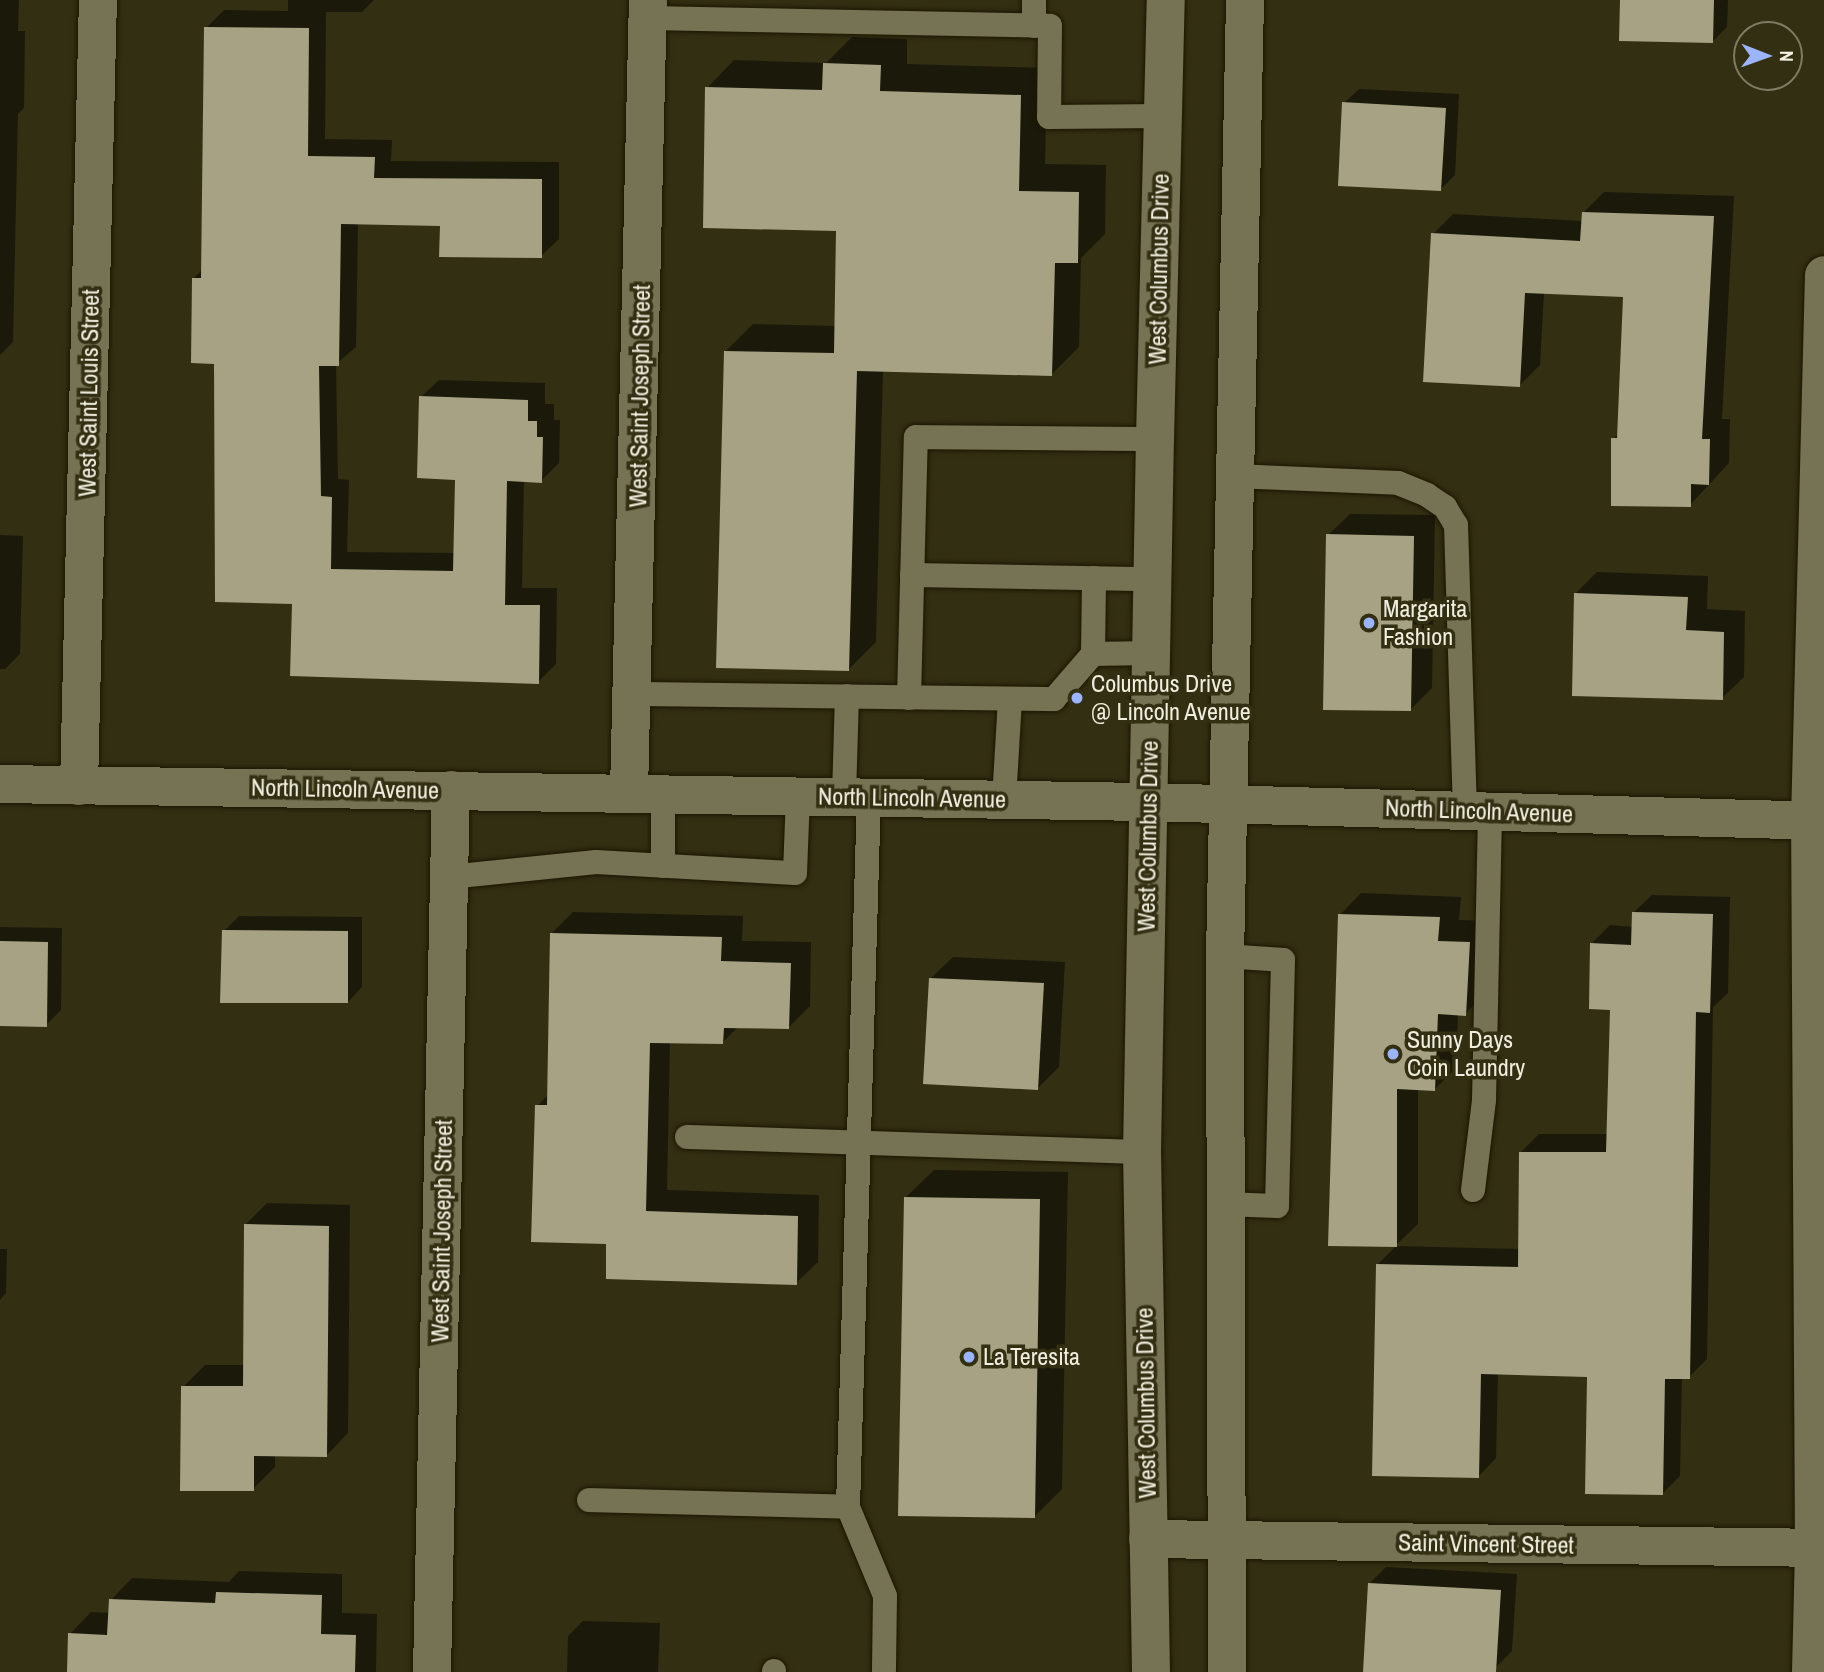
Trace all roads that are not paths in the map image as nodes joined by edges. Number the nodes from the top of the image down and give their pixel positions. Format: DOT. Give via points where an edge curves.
graph roads {
  1 [pos="98,0"];
  2 [pos="1034,0"];
  3 [pos="1166,0"];
  4 [pos="1245,0"];
  5 [pos="648,9"];
  6 [pos="1034,26"];
  7 [pos="1163,116"];
  8 [pos="1824,275"];
  9 [pos="1154,439"];
  10 [pos="1234,476"];
  11 [pos="912,575"];
  12 [pos="1094,578"];
  13 [pos="1153,579"];
  14 [pos="1151,653"];
  15 [pos="1093,654"];
  16 [pos="633,694"];
  17 [pos="846,696"];
  18 [pos="909,698"];
  19 [pos="1010,699"];
  20 [pos="0,784"];
  21 [pos="79,786"];
  22 [pos="451,790"];
  23 [pos="646,793"];
  24 [pos="798,796"];
  25 [pos="856,797"];
  26 [pos="1003,800"];
  27 [pos="1148,802"];
  28 [pos="1228,804"];
  29 [pos="1477,812"];
  30 [pos="1817,821"];
  31 [pos="663,866"];
  32 [pos="449,877"];
  33 [pos="1225,956"];
  34 [pos="687,1137"];
  35 [pos="861,1143"];
  36 [pos="1142,1152"];
  37 [pos="1473,1190"];
  38 [pos="1224,1204"];
  39 [pos="589,1500"];
  40 [pos="848,1507"];
  41 [pos="1148,1539"];
  42 [pos="1226,1541"];
  43 [pos="1819,1548"];
  44 [pos="432,1672"];
  45 [pos="884,1672"];
  46 [pos="1151,1672"];
  47 [pos="1227,1672"];
  48 [pos="1811,1672"];
  1 -- 21 [label="street, West Saint Louis Street"];
  2 -- 6 [label="lane"];
  3 -- 7 [label="street, West Columbus Drive"];
  4 -- 10 [label="street"];
  5 -- 6 [label="lane"];
  5 -- 16 [label="street, West Saint Joseph Street"];
  6 -- 7 [label="lane" via="1050,26 1049,117"];
  7 -- 9 [label="street, West Columbus Drive"];
  8 -- 30 [label="street"];
  9 -- 11 [label="lane" via="916,437"];
  9 -- 13 [label="street, West Columbus Drive"];
  10 -- 28 [label="street"];
  10 -- 29 [label="lane" via="1398,483 1445,507 1457,525"];
  11 -- 12 [label="lane"];
  11 -- 18 [label="lane"];
  12 -- 13 [label="lane"];
  12 -- 15 [label="lane"];
  13 -- 14 [label="street, West Columbus Drive"];
  14 -- 15 [label="lane"];
  14 -- 27 [label="street, West Columbus Drive"];
  15 -- 19 [label="lane" via="1054,699"];
  16 -- 17 [label="lane"];
  16 -- 23 [label="street, West Saint Joseph Street"];
  17 -- 18 [label="lane"];
  17 -- 25 [label="lane"];
  18 -- 19 [label="lane"];
  19 -- 26 [label="lane"];
  20 -- 21 [label="street, North Lincoln Avenue"];
  21 -- 22 [label="street, North Lincoln Avenue"];
  22 -- 23 [label="street, North Lincoln Avenue"];
  22 -- 32 [label="street, West Saint Joseph Street"];
  23 -- 24 [label="street, North Lincoln Avenue"];
  23 -- 31 [label="lane"];
  24 -- 25 [label="street, North Lincoln Avenue"];
  24 -- 31 [label="lane" via="795,873"];
  25 -- 26 [label="street, North Lincoln Avenue"];
  25 -- 35 [label="lane"];
  26 -- 27 [label="street, North Lincoln Avenue"];
  27 -- 28 [label="street, North Lincoln Avenue"];
  27 -- 36 [label="street, West Columbus Drive"];
  28 -- 29 [label="street, North Lincoln Avenue"];
  28 -- 33 [label="street"];
  29 -- 30 [label="street, North Lincoln Avenue"];
  29 -- 37 [label="lane" via="1484,1100"];
  30 -- 43 [label="street"];
  31 -- 32 [label="lane" via="596,862"];
  32 -- 44 [label="street, West Saint Joseph Street"];
  33 -- 38 [label="street"];
  33 -- 38 [label="lane" via="1283,960 1277,1206"];
  34 -- 35 [label="lane"];
  35 -- 36 [label="lane"];
  35 -- 40 [label="lane"];
  36 -- 41 [label="street, West Columbus Drive"];
  38 -- 42 [label="street"];
  39 -- 40 [label="lane"];
  40 -- 45 [label="lane" via="885,1596"];
  41 -- 42 [label="street, Saint Vincent Street"];
  41 -- 46 [label="street, West Columbus Drive"];
  42 -- 43 [label="street, Saint Vincent Street"];
  42 -- 47 [label="street"];
  43 -- 48 [label="street"];
}
